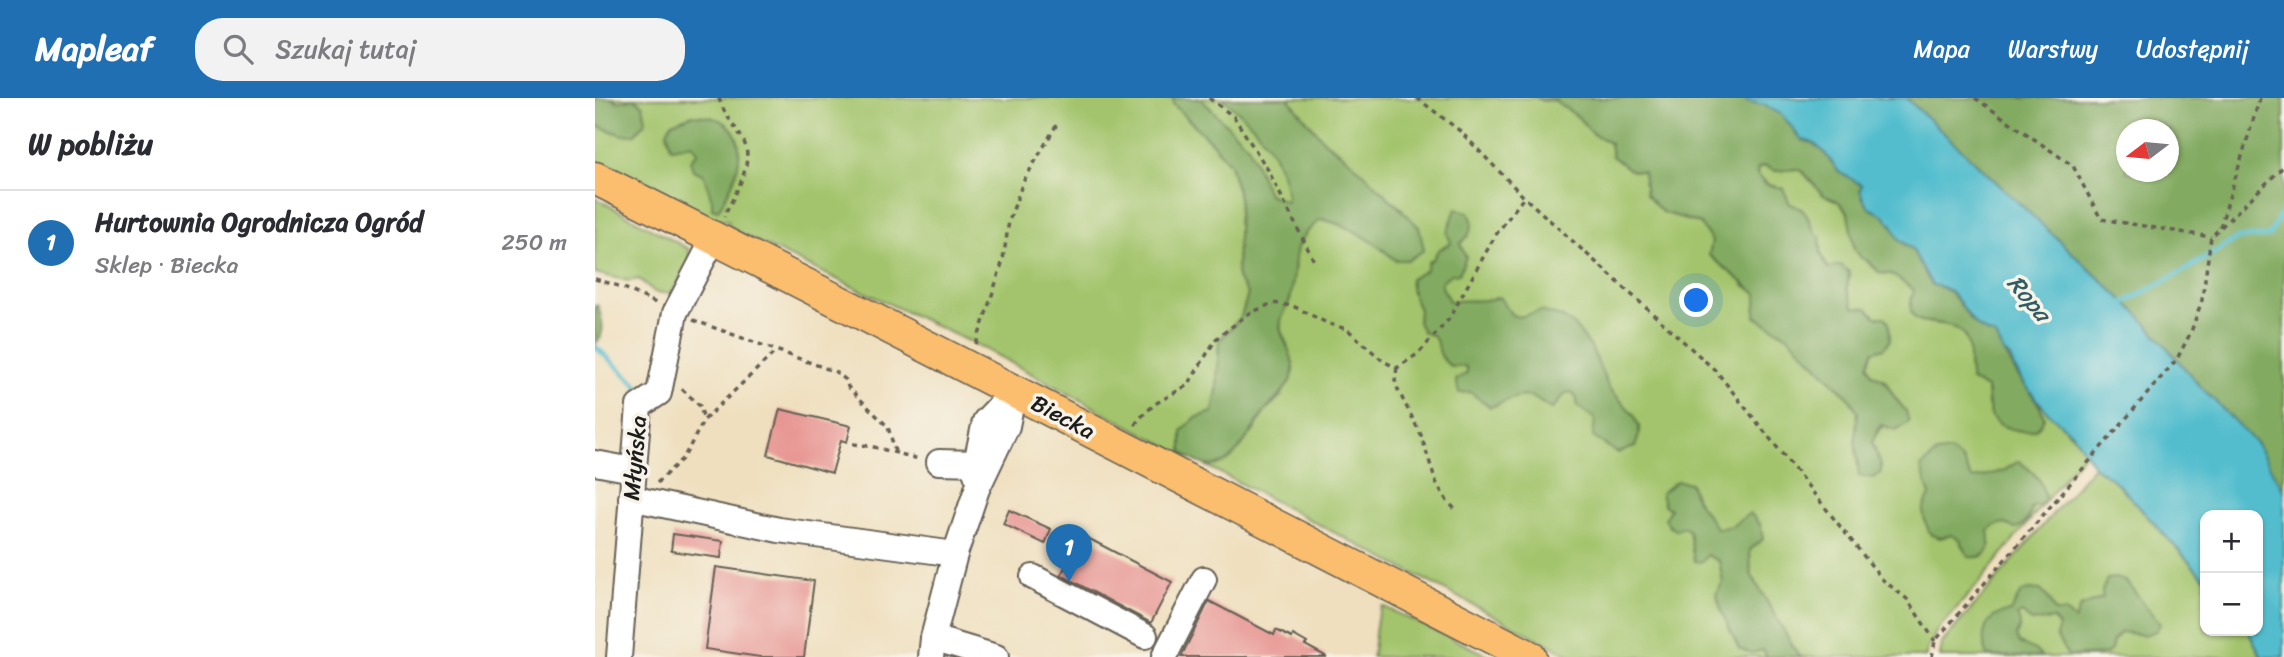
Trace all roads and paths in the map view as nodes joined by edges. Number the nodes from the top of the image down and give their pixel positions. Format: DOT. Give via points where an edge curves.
graph roads {
  1 [pos="719,98"];
  2 [pos="1209,98"];
  3 [pos="1417,98"];
  4 [pos="1975,98"];
  5 [pos="2260,98"];
  6 [pos="1058,124"];
  7 [pos="2284,166"];
  8 [pos="595,178"];
  9 [pos="1524,197"];
  10 [pos="2220,229"];
  11 [pos="2211,237"];
  12 [pos="715,238"];
  13 [pos="1314,261"];
  14 [pos="595,279"];
  15 [pos="675,313"];
  16 [pos="776,351"];
  17 [pos="968,366"];
  18 [pos="1397,368"];
  19 [pos="664,371"];
  20 [pos="1014,391"];
  21 [pos="704,420"];
  22 [pos="853,444"];
  23 [pos="1123,449"];
  24 [pos="895,451"];
  25 [pos="939,462"];
  26 [pos="595,463"];
  27 [pos="976,463"];
  28 [pos="633,470"];
  29 [pos="977,489"];
  30 [pos="635,499"];
  31 [pos="1457,511"];
  32 [pos="955,554"];
  33 [pos="1034,577"];
  34 [pos="1204,579"];
  35 [pos="1145,636"];
  36 [pos="1935,641"];
  37 [pos="932,647"];
  38 [pos="619,657"];
  39 [pos="996,657"];
  40 [pos="1164,657"];
  41 [pos="1529,657"];
  42 [pos="1932,657"];
  1 -- 12 [label="path" via="722,111 745,143 746,166"];
  2 -- 13 [label="path" via="1234,117 1268,170"];
  3 -- 9 [label="path" via="1460,131"];
  4 -- 11 [label="path" via="2073,166 2101,219"];
  5 -- 10 [label="path"];
  6 -- 17 [label="path" via="1023,182"];
  7 -- 10 [label="path"];
  8 -- 12 [label="main road, Biecka"];
  9 -- 18 [label="path" via="1495,236 1449,319 1419,353"];
  9 -- 36 [label="path" via="1716,371 1883,580 1907,599"];
  10 -- 11 [label="path"];
  11 -- 36 [label="path" via="2202,300 2177,359"];
  12 -- 15 [label="street, Młyńska"];
  12 -- 17 [label="main road, Biecka"];
  14 -- 15 [label="path"];
  15 -- 16 [label="path"];
  15 -- 19 [label="street, Młyńska"];
  16 -- 21 [label="path"];
  16 -- 24 [label="path" via="837,372 888,427"];
  17 -- 20 [label="main road, Biecka"];
  18 -- 23 [label="path" via="1346,329 1293,306 1273,303 1248,314 1216,339 1188,384 1139,419"];
  18 -- 31 [label="path" via="1398,390 1421,435 1436,482"];
  19 -- 21 [label="path" via="700,406"];
  19 -- 28 [label="street, Młyńska" via="659,393 639,406"];
  20 -- 23 [label="main road, Biecka"];
  20 -- 27 [label="street" via="985,421"];
  20 -- 29 [label="street" via="1007,426"];
  21 -- 30 [label="path" via="684,457"];
  22 -- 24 [label="path"];
  23 -- 41 [label="main road, Biecka"];
  24 -- 25 [label="path"];
  25 -- 27 [label="street"];
  26 -- 28 [label="street"];
  27 -- 29 [label="street"];
  28 -- 30 [label="street, Młyńska"];
  29 -- 32 [label="street"];
  30 -- 32 [label="street" via="779,530"];
  30 -- 38 [label="street, Młyńska"];
  32 -- 37 [label="street"];
  33 -- 35 [label="street"];
  34 -- 40 [label="street"];
  36 -- 42 [label="path"];
  37 -- 39 [label="street"];
}
